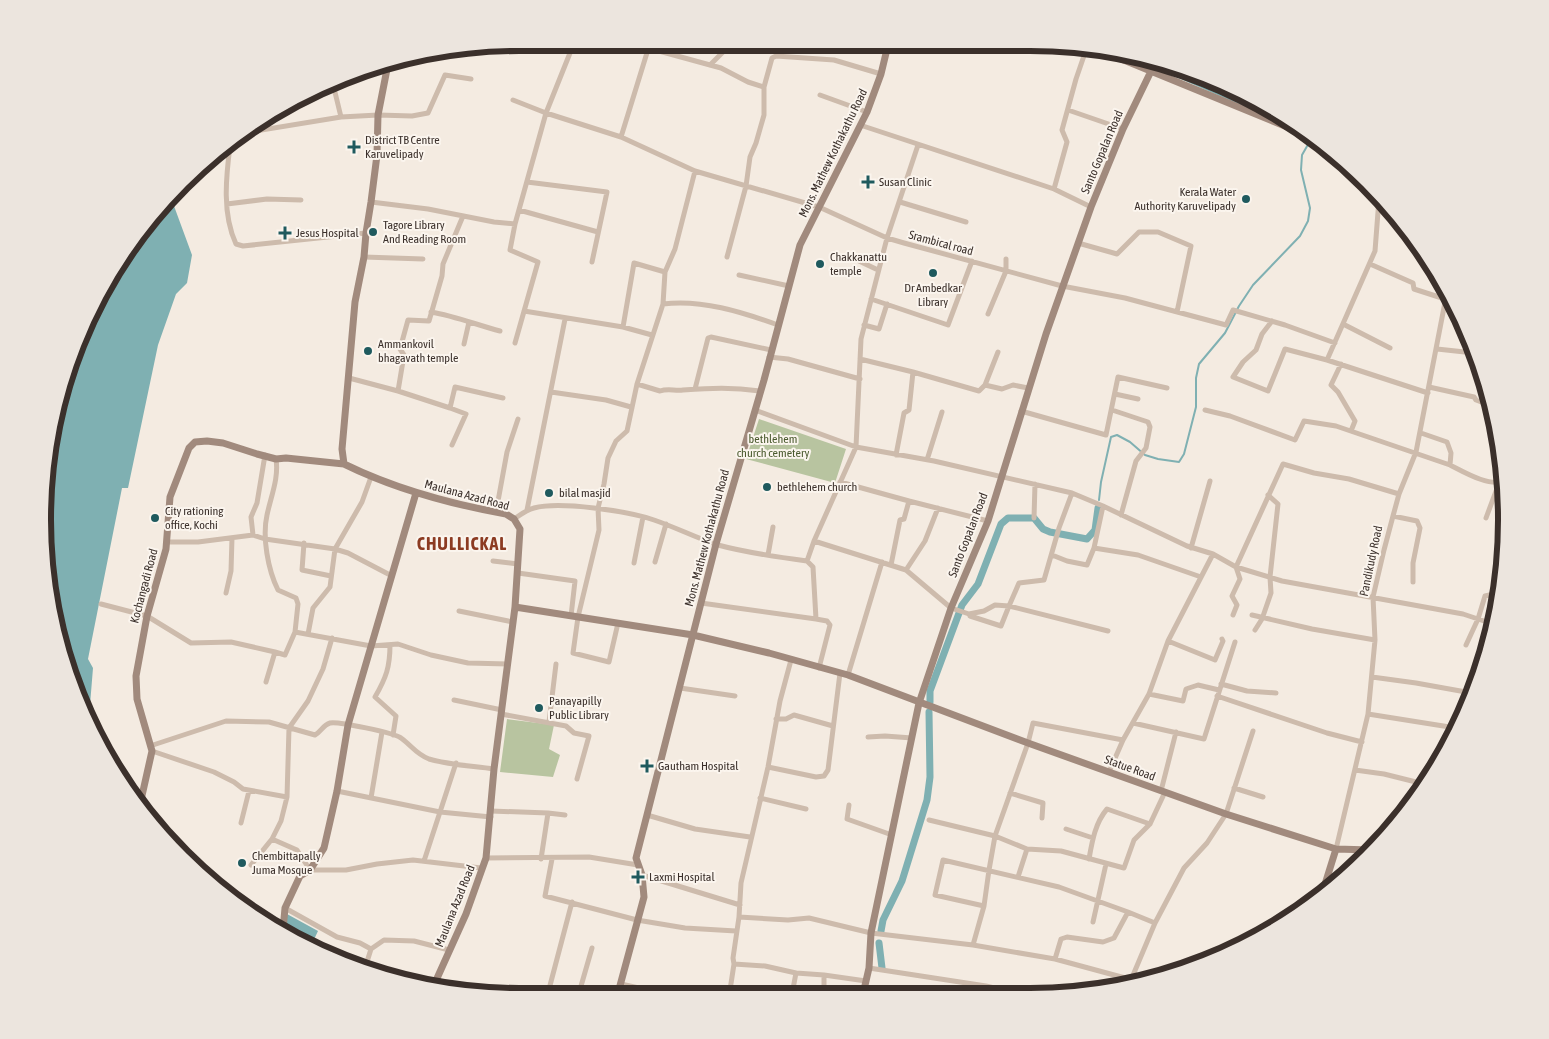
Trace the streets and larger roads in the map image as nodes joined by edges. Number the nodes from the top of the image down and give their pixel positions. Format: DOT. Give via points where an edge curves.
graph roads {
  1 [pos="571,51"];
  2 [pos="647,51"];
  3 [pos="665,51"];
  4 [pos="724,51"];
  5 [pos="887,51"];
  6 [pos="1085,54"];
  7 [pos="710,65"];
  8 [pos="1152,68"];
  9 [pos="387,70"];
  10 [pos="881,74"];
  11 [pos="471,79"];
  12 [pos="764,87"];
  13 [pos="334,90"];
  14 [pos="820,95"];
  15 [pos="513,100"];
  16 [pos="1068,110"];
  17 [pos="867,112"];
  18 [pos="546,113"];
  19 [pos="378,115"];
  20 [pos="341,117"];
  21 [pos="1274,120"];
  22 [pos="860,125"];
  23 [pos="1123,129"];
  24 [pos="257,131"];
  25 [pos="621,137"];
  26 [pos="918,145"];
  27 [pos="229,152"];
  28 [pos="695,171"];
  29 [pos="527,182"];
  30 [pos="746,186"];
  31 [pos="1054,189"];
  32 [pos="301,200"];
  33 [pos="371,202"];
  34 [pos="900,202"];
  35 [pos="227,204"];
  36 [pos="1091,207"];
  37 [pos="1378,207"];
  38 [pos="819,208"];
  39 [pos="519,210"];
  40 [pos="463,216"];
  41 [pos="966,222"];
  42 [pos="515,224"];
  43 [pos="366,232"];
  44 [pos="598,232"];
  45 [pos="887,238"];
  46 [pos="1078,243"];
  47 [pos="364,257"];
  48 [pos="727,257"];
  49 [pos="423,259"];
  50 [pos="1006,259"];
  51 [pos="859,261"];
  52 [pos="592,262"];
  53 [pos="972,262"];
  54 [pos="1370,264"];
  55 [pos="878,270"];
  56 [pos="1006,271"];
  57 [pos="665,272"];
  58 [pos="739,275"];
  59 [pos="789,286"];
  60 [pos="1062,286"];
  61 [pos="1442,298"];
  62 [pos="870,299"];
  63 [pos="1444,303"];
  64 [pos="663,304"];
  65 [pos="886,304"];
  66 [pos="524,311"];
  67 [pos="431,312"];
  68 [pos="1177,312"];
  69 [pos="988,314"];
  70 [pos="565,319"];
  71 [pos="1272,321"];
  72 [pos="469,322"];
  73 [pos="778,324"];
  74 [pos="1343,324"];
  75 [pos="864,325"];
  76 [pos="623,327"];
  77 [pos="500,331"];
  78 [pos="652,335"];
  79 [pos="515,343"];
  80 [pos="1334,343"];
  81 [pos="464,344"];
  82 [pos="1390,348"];
  83 [pos="1437,349"];
  84 [pos="998,352"];
  85 [pos="1467,352"];
  86 [pos="770,353"];
  87 [pos="860,360"];
  88 [pos="1327,360"];
  89 [pos="1341,364"];
  90 [pos="913,372"];
  91 [pos="349,378"];
  92 [pos="860,379"];
  93 [pos="637,384"];
  94 [pos="985,385"];
  95 [pos="1429,387"];
  96 [pos="1028,388"];
  97 [pos="1167,388"];
  98 [pos="695,389"];
  99 [pos="398,391"];
  100 [pos="760,391"];
  101 [pos="551,392"];
  102 [pos="1428,393"];
  103 [pos="1115,394"];
  104 [pos="503,398"];
  105 [pos="1138,399"];
  106 [pos="1483,403"];
  107 [pos="450,408"];
  108 [pos="631,408"];
  109 [pos="755,410"];
  110 [pos="1112,410"];
  111 [pos="1205,410"];
  112 [pos="1021,411"];
  113 [pos="942,412"];
  114 [pos="518,419"];
  115 [pos="1351,431"];
  116 [pos="1420,433"];
  117 [pos="452,445"];
  118 [pos="856,447"];
  119 [pos="1416,452"];
  120 [pos="265,455"];
  121 [pos="896,455"];
  122 [pos="276,459"];
  123 [pos="927,460"];
  124 [pos="344,464"];
  125 [pos="1450,465"];
  126 [pos="371,477"];
  127 [pos="1001,477"];
  128 [pos="1496,481"];
  129 [pos="840,482"];
  130 [pos="1210,482"];
  131 [pos="1035,484"];
  132 [pos="416,493"];
  133 [pos="1072,493"];
  134 [pos="1497,493"];
  135 [pos="1400,494"];
  136 [pos="1268,495"];
  137 [pos="909,501"];
  138 [pos="1103,506"];
  139 [pos="598,508"];
  140 [pos="938,508"];
  141 [pos="528,510"];
  142 [pos="496,512"];
  143 [pos="1120,515"];
  144 [pos="1393,516"];
  145 [pos="643,517"];
  146 [pos="1034,518"];
  147 [pos="1486,518"];
  148 [pos="514,519"];
  149 [pos="988,521"];
  150 [pos="666,524"];
  151 [pos="773,527"];
  152 [pos="253,535"];
  153 [pos="232,538"];
  154 [pos="265,539"];
  155 [pos="814,541"];
  156 [pos="167,542"];
  157 [pos="304,543"];
  158 [pos="716,544"];
  159 [pos="1094,548"];
  160 [pos="1191,548"];
  161 [pos="336,549"];
  162 [pos="1213,554"];
  163 [pos="1052,555"];
  164 [pos="768,556"];
  165 [pos="807,561"];
  166 [pos="493,562"];
  167 [pos="634,562"];
  168 [pos="656,562"];
  169 [pos="882,562"];
  170 [pos="518,564"];
  171 [pos="891,565"];
  172 [pos="1236,567"];
  173 [pos="906,570"];
  174 [pos="518,573"];
  175 [pos="331,576"];
  176 [pos="392,576"];
  177 [pos="1201,577"];
  178 [pos="1270,577"];
  179 [pos="1413,582"];
  180 [pos="226,593"];
  181 [pos="1492,595"];
  182 [pos="1373,597"];
  183 [pos="701,603"];
  184 [pos="101,604"];
  185 [pos="1009,606"];
  186 [pos="516,607"];
  187 [pos="957,610"];
  188 [pos="459,611"];
  189 [pos="1233,615"];
  190 [pos="1252,615"];
  191 [pos="147,616"];
  192 [pos="575,616"];
  193 [pos="970,616"];
  194 [pos="816,618"];
  195 [pos="1262,618"];
  196 [pos="1478,619"];
  197 [pos="514,622"];
  198 [pos="1486,622"];
  199 [pos="618,623"];
  200 [pos="1255,630"];
  201 [pos="1108,631"];
  202 [pos="295,632"];
  203 [pos="308,634"];
  204 [pos="693,635"];
  205 [pos="332,638"];
  206 [pos="1222,639"];
  207 [pos="1375,640"];
  208 [pos="1168,641"];
  209 [pos="1235,642"];
  210 [pos="390,644"];
  211 [pos="1466,645"];
  212 [pos="371,646"];
  213 [pos="275,652"];
  214 [pos="791,660"];
  215 [pos="508,664"];
  216 [pos="556,664"];
  217 [pos="819,668"];
  218 [pos="844,674"];
  219 [pos="1372,677"];
  220 [pos="266,682"];
  221 [pos="1222,684"];
  222 [pos="680,688"];
  223 [pos="1219,690"];
  224 [pos="1465,692"];
  225 [pos="1276,693"];
  226 [pos="1149,694"];
  227 [pos="735,696"];
  228 [pos="1217,696"];
  229 [pos="454,700"];
  230 [pos="919,703"];
  231 [pos="502,712"];
  232 [pos="1368,714"];
  233 [pos="776,719"];
  234 [pos="549,722"];
  235 [pos="1133,723"];
  236 [pos="348,725"];
  237 [pos="833,726"];
  238 [pos="1449,727"];
  239 [pos="289,728"];
  240 [pos="1253,731"];
  241 [pos="382,732"];
  242 [pos="1176,732"];
  243 [pos="393,735"];
  244 [pos="868,737"];
  245 [pos="912,738"];
  246 [pos="1123,740"];
  247 [pos="1362,742"];
  248 [pos="1028,743"];
  249 [pos="151,749"];
  250 [pos="456,763"];
  251 [pos="768,767"];
  252 [pos="494,769"];
  253 [pos="1355,770"];
  254 [pos="1109,772"];
  255 [pos="577,779"];
  256 [pos="1417,782"];
  257 [pos="1234,788"];
  258 [pos="337,790"];
  259 [pos="249,791"];
  260 [pos="1163,791"];
  261 [pos="1010,793"];
  262 [pos="142,796"];
  263 [pos="1264,796"];
  264 [pos="288,797"];
  265 [pos="371,798"];
  266 [pos="760,798"];
  267 [pos="849,805"];
  268 [pos="806,809"];
  269 [pos="440,812"];
  270 [pos="491,814"];
  271 [pos="548,814"];
  272 [pos="1226,814"];
  273 [pos="565,815"];
  274 [pos="647,815"];
  275 [pos="1042,818"];
  276 [pos="929,820"];
  277 [pos="241,823"];
  278 [pos="1150,824"];
  279 [pos="1066,829"];
  280 [pos="892,836"];
  281 [pos="996,836"];
  282 [pos="750,838"];
  283 [pos="1093,838"];
  284 [pos="272,839"];
  285 [pos="1027,849"];
  286 [pos="1336,849"];
  287 [pos="1362,850"];
  288 [pos="486,858"];
  289 [pos="542,859"];
  290 [pos="552,859"];
  291 [pos="1089,859"];
  292 [pos="424,861"];
  293 [pos="1106,864"];
  294 [pos="251,865"];
  295 [pos="638,865"];
  296 [pos="482,868"];
  297 [pos="310,870"];
  298 [pos="989,870"];
  299 [pos="642,875"];
  300 [pos="1018,877"];
  301 [pos="1326,882"];
  302 [pos="1097,900"];
  303 [pos="572,902"];
  304 [pos="740,905"];
  305 [pos="984,906"];
  306 [pos="285,908"];
  307 [pos="1128,912"];
  308 [pos="739,917"];
  309 [pos="637,920"];
  310 [pos="1093,922"];
  311 [pos="1155,923"];
  312 [pos="284,924"];
  313 [pos="736,931"];
  314 [pos="871,933"];
  315 [pos="973,945"];
  316 [pos="592,948"];
  317 [pos="371,949"];
  318 [pos="449,950"];
  319 [pos="1055,958"];
  320 [pos="367,962"];
  321 [pos="734,964"];
  322 [pos="869,968"];
  323 [pos="796,973"];
  324 [pos="824,975"];
  325 [pos="1133,976"];
  326 [pos="1125,978"];
  327 [pos="436,980"];
  328 [pos="866,981"];
  329 [pos="621,984"];
  330 [pos="549,988"];
  331 [pos="580,988"];
  332 [pos="620,988"];
  333 [pos="639,988"];
  334 [pos="730,988"];
  335 [pos="793,988"];
  336 [pos="824,988"];
  337 [pos="864,988"];
  338 [pos="994,988"];
  1 -- 18 [label="street"];
  2 -- 25 [label="street"];
  3 -- 7 [label="street"];
  4 -- 7 [label="street"];
  5 -- 10 [label="street, Mons. Mathew Kothakathu Road"];
  6 -- 16 [label="street"];
  7 -- 12 [label="street"];
  8 -- 21 [label="street"];
  8 -- 23 [label="street, Santo Gopalan Road"];
  9 -- 19 [label="street"];
  10 -- 12 [label="street" via="834,60 776,56 772,58"];
  10 -- 17 [label="street, Mons. Mathew Kothakathu Road"];
  11 -- 19 [label="street" via="445,75 428,113"];
  12 -- 30 [label="street" via="764,115 750,157"];
  13 -- 20 [label="street"];
  14 -- 17 [label="street"];
  15 -- 18 [label="street, Srambical road"];
  16 -- 23 [label="street"];
  16 -- 31 [label="street" via="1062,130 1067,142"];
  17 -- 22 [label="street, Mons. Mathew Kothakathu Road"];
  18 -- 25 [label="street, Srambical road"];
  18 -- 29 [label="street"];
  19 -- 20 [label="street"];
  19 -- 33 [label="street"];
  20 -- 24 [label="street"];
  22 -- 26 [label="street"];
  22 -- 38 [label="street, Mons. Mathew Kothakathu Road"];
  23 -- 36 [label="street, Santo Gopalan Road"];
  25 -- 28 [label="street, Srambical road"];
  26 -- 31 [label="street"];
  26 -- 34 [label="street"];
  27 -- 35 [label="street"];
  28 -- 30 [label="street, Srambical road"];
  28 -- 57 [label="street" via="675,250"];
  29 -- 39 [label="street"];
  29 -- 44 [label="street" via="607,192"];
  30 -- 38 [label="street, Srambical road"];
  30 -- 48 [label="street"];
  31 -- 36 [label="street"];
  32 -- 35 [label="street" via="267,199"];
  33 -- 40 [label="street"];
  33 -- 43 [label="street"];
  34 -- 41 [label="street"];
  34 -- 45 [label="street"];
  35 -- 43 [label="street" via="236,244 243,246"];
  36 -- 46 [label="street, Santo Gopalan Road"];
  37 -- 54 [label="street" via="1375,251"];
  38 -- 45 [label="street, Srambical road"];
  38 -- 59 [label="street, Mons. Mathew Kothakathu Road" via="800,244"];
  39 -- 42 [label="street"];
  39 -- 44 [label="street"];
  40 -- 42 [label="street"];
  40 -- 67 [label="street" via="443,264"];
  42 -- 66 [label="street" via="510,250 538,262"];
  43 -- 47 [label="street"];
  44 -- 52 [label="street"];
  45 -- 53 [label="street, Srambical road"];
  45 -- 55 [label="street"];
  46 -- 60 [label="street, Santo Gopalan Road"];
  46 -- 68 [label="street" via="1117,254 1138,232 1158,232 1191,246"];
  47 -- 49 [label="street"];
  47 -- 91 [label="street" via="355,302"];
  50 -- 56 [label="street"];
  51 -- 55 [label="street"];
  53 -- 56 [label="street, Srambical road"];
  53 -- 65 [label="street" via="948,325"];
  54 -- 61 [label="street" via="1413,283 1414,289"];
  54 -- 74 [label="street"];
  55 -- 62 [label="street"];
  56 -- 60 [label="street, Srambical road"];
  56 -- 69 [label="street"];
  57 -- 64 [label="street"];
  57 -- 76 [label="street" via="634,263"];
  58 -- 59 [label="street"];
  59 -- 73 [label="street, Mons. Mathew Kothakathu Road"];
  60 -- 68 [label="street, Srambical road"];
  60 -- 96 [label="street, Santo Gopalan Road"];
  62 -- 65 [label="street"];
  62 -- 75 [label="street"];
  63 -- 83 [label="street, Pandikudy Road"];
  64 -- 73 [label="street" via="705,305"];
  64 -- 78 [label="street"];
  65 -- 75 [label="street" via="879,328"];
  66 -- 70 [label="street"];
  66 -- 79 [label="street"];
  67 -- 72 [label="street" via="454,315"];
  67 -- 99 [label="street" via="429,321 408,320 400,348 404,355"];
  68 -- 71 [label="street, Srambical road" via="1226,326 1233,310"];
  70 -- 76 [label="street"];
  70 -- 101 [label="street"];
  71 -- 80 [label="street"];
  71 -- 88 [label="street" via="1256,350 1233,377 1268,391 1285,349"];
  72 -- 77 [label="street"];
  72 -- 81 [label="street"];
  73 -- 86 [label="street, Mons. Mathew Kothakathu Road"];
  74 -- 80 [label="street"];
  74 -- 82 [label="street"];
  75 -- 87 [label="street"];
  76 -- 78 [label="street"];
  78 -- 93 [label="street"];
  80 -- 88 [label="street"];
  83 -- 85 [label="street"];
  83 -- 95 [label="street, Pandikudy Road"];
  84 -- 94 [label="street"];
  86 -- 92 [label="street"];
  86 -- 98 [label="street" via="710,337"];
  86 -- 100 [label="street, Mons. Mathew Kothakathu Road"];
  87 -- 90 [label="street"];
  87 -- 92 [label="street"];
  88 -- 89 [label="street"];
  89 -- 102 [label="street"];
  89 -- 115 [label="street" via="1331,385 1355,421"];
  90 -- 94 [label="street" via="979,390"];
  90 -- 121 [label="street" via="911,402 909,410 904,413"];
  91 -- 99 [label="street"];
  91 -- 124 [label="street" via="342,450"];
  92 -- 118 [label="street"];
  93 -- 98 [label="street" via="660,391"];
  93 -- 108 [label="street"];
  94 -- 96 [label="street" via="1002,389 1013,385"];
  95 -- 102 [label="street, Pandikudy Road"];
  95 -- 106 [label="street" via="1474,397"];
  96 -- 112 [label="street, Santo Gopalan Road"];
  97 -- 103 [label="street" via="1118,378"];
  98 -- 100 [label="street" via="732,387"];
  99 -- 107 [label="street"];
  100 -- 109 [label="street, Mons. Mathew Kothakathu Road"];
  101 -- 108 [label="street" via="606,400"];
  101 -- 141 [label="street"];
  102 -- 116 [label="street, Pandikudy Road"];
  103 -- 105 [label="street"];
  103 -- 110 [label="street"];
  104 -- 107 [label="street" via="455,387"];
  107 -- 117 [label="street" via="466,414"];
  108 -- 139 [label="street" via="627,431 616,441 608,458"];
  109 -- 118 [label="street"];
  109 -- 158 [label="street, Mons. Mathew Kothakathu Road"];
  110 -- 112 [label="street" via="1106,435"];
  110 -- 143 [label="street" via="1148,422 1150,427"];
  111 -- 115 [label="street" via="1294,440 1304,420"];
  112 -- 127 [label="street, Santo Gopalan Road"];
  113 -- 123 [label="street"];
  114 -- 142 [label="street" via="507,452"];
  115 -- 119 [label="street"];
  116 -- 119 [label="street, Pandikudy Road"];
  116 -- 125 [label="street" via="1447,442"];
  118 -- 121 [label="street"];
  118 -- 129 [label="street"];
  119 -- 125 [label="street"];
  119 -- 135 [label="street, Pandikudy Road"];
  120 -- 122 [label="street, Kochangadi Road"];
  120 -- 152 [label="street" via="257,503 251,516"];
  120 -- 156 [label="street, Kochangadi Road" via="223,443 195,442 189,448 170,497"];
  121 -- 123 [label="street"];
  122 -- 124 [label="street, Kochangadi Road"];
  122 -- 154 [label="street" via="278,472 266,518"];
  123 -- 127 [label="street"];
  124 -- 126 [label="street, Maulana Azad Road"];
  125 -- 128 [label="street" via="1475,478"];
  126 -- 132 [label="street, Maulana Azad Road"];
  126 -- 161 [label="street" via="362,502"];
  127 -- 131 [label="street"];
  127 -- 149 [label="street, Santo Gopalan Road"];
  129 -- 137 [label="street"];
  129 -- 155 [label="street"];
  130 -- 160 [label="street"];
  131 -- 133 [label="street"];
  131 -- 146 [label="street"];
  132 -- 142 [label="street, Maulana Azad Road"];
  132 -- 176 [label="street"];
  133 -- 138 [label="street"];
  133 -- 163 [label="street"];
  134 -- 147 [label="street"];
  135 -- 136 [label="street" via="1283,464"];
  135 -- 144 [label="street, Pandikudy Road"];
  136 -- 172 [label="street"];
  136 -- 178 [label="street" via="1278,504"];
  137 -- 140 [label="street"];
  137 -- 171 [label="street" via="904,519 900,520"];
  138 -- 143 [label="street"];
  138 -- 159 [label="street"];
  139 -- 141 [label="street" via="552,506"];
  139 -- 145 [label="street"];
  139 -- 192 [label="street" via="599,530"];
  140 -- 149 [label="street"];
  140 -- 173 [label="street" via="925,541"];
  141 -- 148 [label="street"];
  142 -- 148 [label="street, Maulana Azad Road"];
  143 -- 160 [label="street"];
  144 -- 179 [label="street" via="1417,521 1420,528"];
  144 -- 182 [label="street, Pandikudy Road"];
  145 -- 150 [label="street"];
  145 -- 167 [label="street"];
  148 -- 170 [label="street, Maulana Azad Road" via="520,529"];
  149 -- 187 [label="street, Santo Gopalan Road"];
  150 -- 158 [label="street"];
  150 -- 168 [label="street"];
  151 -- 164 [label="street"];
  152 -- 153 [label="street"];
  152 -- 154 [label="street"];
  153 -- 156 [label="street"];
  153 -- 180 [label="street"];
  154 -- 157 [label="street"];
  154 -- 202 [label="street" via="278,590 296,598 298,604"];
  155 -- 165 [label="street"];
  155 -- 169 [label="street"];
  156 -- 191 [label="street, Kochangadi Road"];
  157 -- 161 [label="street"];
  157 -- 175 [label="street" via="302,570"];
  158 -- 164 [label="street"];
  158 -- 183 [label="street, Mons. Mathew Kothakathu Road"];
  159 -- 163 [label="street" via="1087,565"];
  159 -- 177 [label="street" via="1138,555"];
  160 -- 162 [label="street"];
  161 -- 175 [label="street"];
  161 -- 176 [label="street"];
  162 -- 172 [label="street"];
  162 -- 177 [label="street"];
  163 -- 185 [label="street" via="1044,580 1019,583"];
  164 -- 165 [label="street"];
  165 -- 194 [label="street" via="813,567"];
  166 -- 170 [label="street"];
  169 -- 171 [label="street"];
  169 -- 218 [label="street"];
  170 -- 174 [label="street, Maulana Azad Road"];
  171 -- 173 [label="street"];
  172 -- 178 [label="street"];
  172 -- 189 [label="street" via="1240,579 1232,596 1237,605"];
  173 -- 187 [label="street"];
  174 -- 186 [label="street, Maulana Azad Road"];
  174 -- 192 [label="street" via="575,581"];
  175 -- 203 [label="street" via="330,587 313,608"];
  176 -- 212 [label="street"];
  177 -- 208 [label="street"];
  178 -- 182 [label="street"];
  178 -- 195 [label="street" via="1271,592"];
  181 -- 196 [label="street" via="1485,596"];
  182 -- 196 [label="street"];
  182 -- 207 [label="street, Pandikudy Road"];
  183 -- 194 [label="street"];
  183 -- 204 [label="street, Mons. Mathew Kothakathu Road"];
  184 -- 191 [label="street"];
  185 -- 187 [label="street" via="995,605 969,614"];
  185 -- 193 [label="street" via="1001,626"];
  185 -- 201 [label="street"];
  186 -- 192 [label="street, Statue Road"];
  186 -- 197 [label="street, Maulana Azad Road"];
  187 -- 230 [label="street, Santo Gopalan Road"];
  188 -- 197 [label="street"];
  190 -- 195 [label="street"];
  191 -- 213 [label="street" via="191,643 230,642"];
  191 -- 249 [label="street, Kochangadi Road" via="136,685"];
  192 -- 199 [label="street, Statue Road"];
  192 -- 199 [label="street" via="573,654 609,662"];
  194 -- 217 [label="street" via="827,620 830,625"];
  195 -- 200 [label="street"];
  195 -- 207 [label="street"];
  196 -- 198 [label="street"];
  196 -- 211 [label="street"];
  197 -- 215 [label="street, Maulana Azad Road"];
  199 -- 204 [label="street, Statue Road"];
  202 -- 203 [label="street"];
  202 -- 213 [label="street" via="285,655"];
  203 -- 205 [label="street"];
  204 -- 214 [label="street, Statue Road"];
  204 -- 222 [label="street, Mons. Mathew Kothakathu Road"];
  205 -- 212 [label="street"];
  205 -- 239 [label="street" via="324,669 308,701"];
  206 -- 208 [label="street" via="1216,660"];
  207 -- 219 [label="street, Pandikudy Road"];
  208 -- 226 [label="street"];
  209 -- 221 [label="street"];
  210 -- 212 [label="street"];
  210 -- 215 [label="street" via="468,663"];
  210 -- 243 [label="street" via="390,663 375,697 396,716"];
  212 -- 236 [label="street"];
  213 -- 220 [label="street"];
  214 -- 217 [label="street, Statue Road"];
  214 -- 233 [label="street"];
  215 -- 231 [label="street, Maulana Azad Road"];
  216 -- 234 [label="street"];
  217 -- 218 [label="street, Statue Road"];
  218 -- 230 [label="street, Statue Road"];
  218 -- 237 [label="street"];
  219 -- 224 [label="street"];
  219 -- 232 [label="street, Pandikudy Road"];
  221 -- 223 [label="street"];
  221 -- 225 [label="street" via="1247,691"];
  222 -- 227 [label="street"];
  222 -- 274 [label="street, Mons. Mathew Kothakathu Road"];
  223 -- 226 [label="street" via="1198,685 1186,688 1183,701"];
  223 -- 228 [label="street"];
  226 -- 235 [label="street"];
  228 -- 242 [label="street" via="1204,739"];
  228 -- 247 [label="street"];
  229 -- 231 [label="street"];
  230 -- 245 [label="street, Santo Gopalan Road"];
  230 -- 248 [label="street, Statue Road"];
  231 -- 234 [label="street"];
  231 -- 252 [label="street, Maulana Azad Road"];
  232 -- 238 [label="street"];
  232 -- 247 [label="street, Pandikudy Road"];
  233 -- 237 [label="street" via="794,715"];
  233 -- 251 [label="street"];
  234 -- 255 [label="street" via="589,736"];
  235 -- 242 [label="street"];
  235 -- 246 [label="street"];
  236 -- 239 [label="street" via="331,723 315,735"];
  236 -- 241 [label="street"];
  236 -- 258 [label="street"];
  237 -- 251 [label="street" via="828,770 824,776"];
  239 -- 249 [label="street" via="269,722 226,722"];
  239 -- 264 [label="street"];
  240 -- 257 [label="street"];
  241 -- 243 [label="street"];
  241 -- 265 [label="street"];
  242 -- 260 [label="street"];
  243 -- 250 [label="street" via="422,756"];
  244 -- 245 [label="street"];
  245 -- 280 [label="street, Santo Gopalan Road"];
  246 -- 248 [label="street" via="1033,722"];
  246 -- 254 [label="street"];
  247 -- 253 [label="street, Pandikudy Road"];
  248 -- 254 [label="street, Statue Road"];
  248 -- 261 [label="street"];
  249 -- 259 [label="street" via="214,772"];
  249 -- 262 [label="street, Kochangadi Road"];
  250 -- 252 [label="street"];
  250 -- 269 [label="street"];
  251 -- 266 [label="street"];
  252 -- 270 [label="street, Maulana Azad Road"];
  253 -- 256 [label="street"];
  253 -- 286 [label="street, Pandikudy Road"];
  254 -- 260 [label="street, Statue Road"];
  257 -- 263 [label="street"];
  257 -- 272 [label="street"];
  258 -- 265 [label="street"];
  258 -- 297 [label="street" via="324,848"];
  259 -- 264 [label="street"];
  259 -- 277 [label="street"];
  260 -- 272 [label="street, Statue Road"];
  260 -- 278 [label="street"];
  261 -- 275 [label="street" via="1043,802"];
  261 -- 281 [label="street"];
  264 -- 284 [label="street"];
  265 -- 269 [label="street"];
  266 -- 268 [label="street"];
  266 -- 282 [label="street"];
  267 -- 280 [label="street" via="847,819"];
  269 -- 270 [label="street"];
  269 -- 292 [label="street"];
  270 -- 271 [label="street"];
  270 -- 288 [label="street, Maulana Azad Road"];
  271 -- 273 [label="street"];
  271 -- 289 [label="street"];
  272 -- 286 [label="street, Statue Road"];
  272 -- 311 [label="street" via="1208,843 1184,868"];
  274 -- 282 [label="street" via="695,829"];
  274 -- 295 [label="street, Mons. Mathew Kothakathu Road" via="636,858"];
  276 -- 281 [label="street"];
  278 -- 283 [label="street" via="1107,809 1101,815"];
  278 -- 293 [label="street" via="1134,840 1124,868"];
  279 -- 283 [label="street"];
  280 -- 314 [label="street, Santo Gopalan Road"];
  281 -- 285 [label="street"];
  281 -- 298 [label="street"];
  282 -- 304 [label="street"];
  283 -- 291 [label="street"];
  284 -- 294 [label="street"];
  284 -- 297 [label="street" via="297,850"];
  285 -- 291 [label="street" via="1061,851"];
  285 -- 300 [label="street"];
  286 -- 287 [label="street, Statue Road"];
  286 -- 301 [label="street, Pandikudy Road"];
  288 -- 289 [label="street"];
  288 -- 296 [label="street, Maulana Azad Road"];
  289 -- 290 [label="street"];
  290 -- 295 [label="street" via="589,857"];
  290 -- 303 [label="street" via="545,896"];
  291 -- 293 [label="street"];
  292 -- 296 [label="street"];
  292 -- 297 [label="street" via="346,870"];
  293 -- 302 [label="street"];
  295 -- 299 [label="street, Mons. Mathew Kothakathu Road"];
  296 -- 318 [label="street, Maulana Azad Road"];
  297 -- 306 [label="street" via="300,876"];
  298 -- 300 [label="street"];
  298 -- 305 [label="street"];
  298 -- 305 [label="street" via="943,860 935,895"];
  299 -- 304 [label="street"];
  299 -- 309 [label="street, Mons. Mathew Kothakathu Road" via="644,897"];
  300 -- 302 [label="street"];
  302 -- 307 [label="street"];
  302 -- 310 [label="street"];
  303 -- 309 [label="street"];
  303 -- 330 [label="street"];
  304 -- 308 [label="street"];
  305 -- 315 [label="street"];
  306 -- 312 [label="street"];
  306 -- 317 [label="street" via="337,937"];
  307 -- 311 [label="street"];
  307 -- 319 [label="street" via="1114,938 1103,942 1061,939"];
  308 -- 313 [label="street"];
  308 -- 314 [label="street" via="809,918"];
  309 -- 313 [label="street" via="685,928"];
  309 -- 329 [label="street, Mons. Mathew Kothakathu Road"];
  311 -- 325 [label="street"];
  313 -- 321 [label="street"];
  314 -- 315 [label="street"];
  314 -- 322 [label="street, Santo Gopalan Road"];
  315 -- 319 [label="street"];
  316 -- 331 [label="street"];
  317 -- 318 [label="street" via="384,940 394,940 414,941"];
  317 -- 320 [label="street"];
  318 -- 327 [label="street, Maulana Azad Road"];
  319 -- 326 [label="street"];
  321 -- 323 [label="street" via="766,966"];
  321 -- 334 [label="street"];
  322 -- 328 [label="street, Santo Gopalan Road"];
  322 -- 338 [label="street"];
  323 -- 324 [label="street"];
  323 -- 335 [label="street"];
  324 -- 328 [label="street"];
  324 -- 336 [label="street"];
  328 -- 337 [label="street, Santo Gopalan Road"];
  329 -- 332 [label="street, Mons. Mathew Kothakathu Road"];
  329 -- 333 [label="street"];
}
